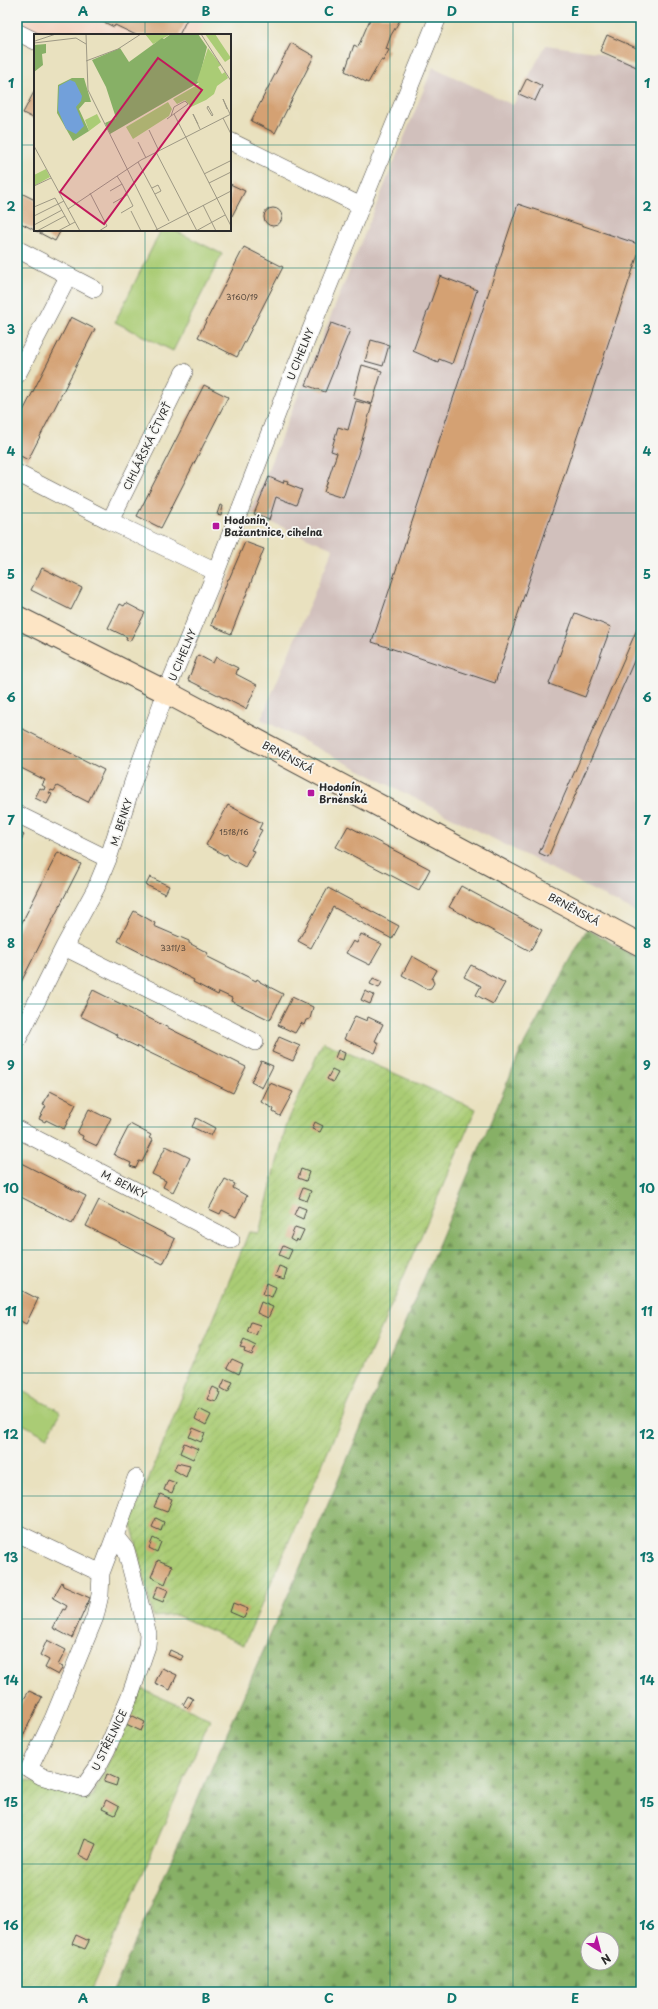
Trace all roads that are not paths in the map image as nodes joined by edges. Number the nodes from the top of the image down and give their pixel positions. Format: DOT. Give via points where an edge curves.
graph roads {
  1 [pos="438,17"];
  2 [pos="17,32"];
  3 [pos="34,40"];
  4 [pos="231,142"];
  5 [pos="361,206"];
  6 [pos="17,249"];
  7 [pos="68,277"];
  8 [pos="94,289"];
  9 [pos="184,372"];
  10 [pos="17,375"];
  11 [pos="17,473"];
  12 [pos="110,521"];
  13 [pos="216,572"];
  14 [pos="17,617"];
  15 [pos="166,692"];
  16 [pos="17,814"];
  17 [pos="108,859"];
  18 [pos="641,945"];
  19 [pos="64,947"];
  20 [pos="17,1041"];
  21 [pos="255,1042"];
  22 [pos="17,1129"];
  23 [pos="231,1240"];
  24 [pos="136,1478"];
  25 [pos="17,1533"];
  26 [pos="115,1536"];
  27 [pos="101,1573"];
  1 -- 5 [label="street, U CIHELNY"];
  2 -- 3 [label="street"];
  4 -- 5 [label="street"];
  5 -- 13 [label="street, U CIHELNY" via="284,392"];
  6 -- 7 [label="street"];
  7 -- 8 [label="street"];
  7 -- 10 [label="street"];
  9 -- 12 [label="street, CIHLÁŘSKÁ ČTVRŤ"];
  11 -- 12 [label="street"];
  12 -- 13 [label="street"];
  13 -- 15 [label="street, U CIHELNY"];
  14 -- 15 [label="main road, BRNĚNSKÁ"];
  15 -- 17 [label="street, M. BENKY"];
  15 -- 18 [label="main road, BRNĚNSKÁ"];
  16 -- 17 [label="street"];
  17 -- 19 [label="street, M. BENKY" via="96,888"];
  19 -- 20 [label="street, M. BENKY"];
  19 -- 21 [label="street"];
  22 -- 23 [label="street, M. BENKY"];
  24 -- 26 [label="street, U STŘELNICE"];
  25 -- 27 [label="street"];
  26 -- 27 [label="street, U STŘELNICE"];
  26 -- 27 [label="street, U STŘELNICE" via="126,1550 148,1634 147,1646 131,1693 107,1749 83,1788 41,1776 29,1769 53,1719 95,1617"];
}
